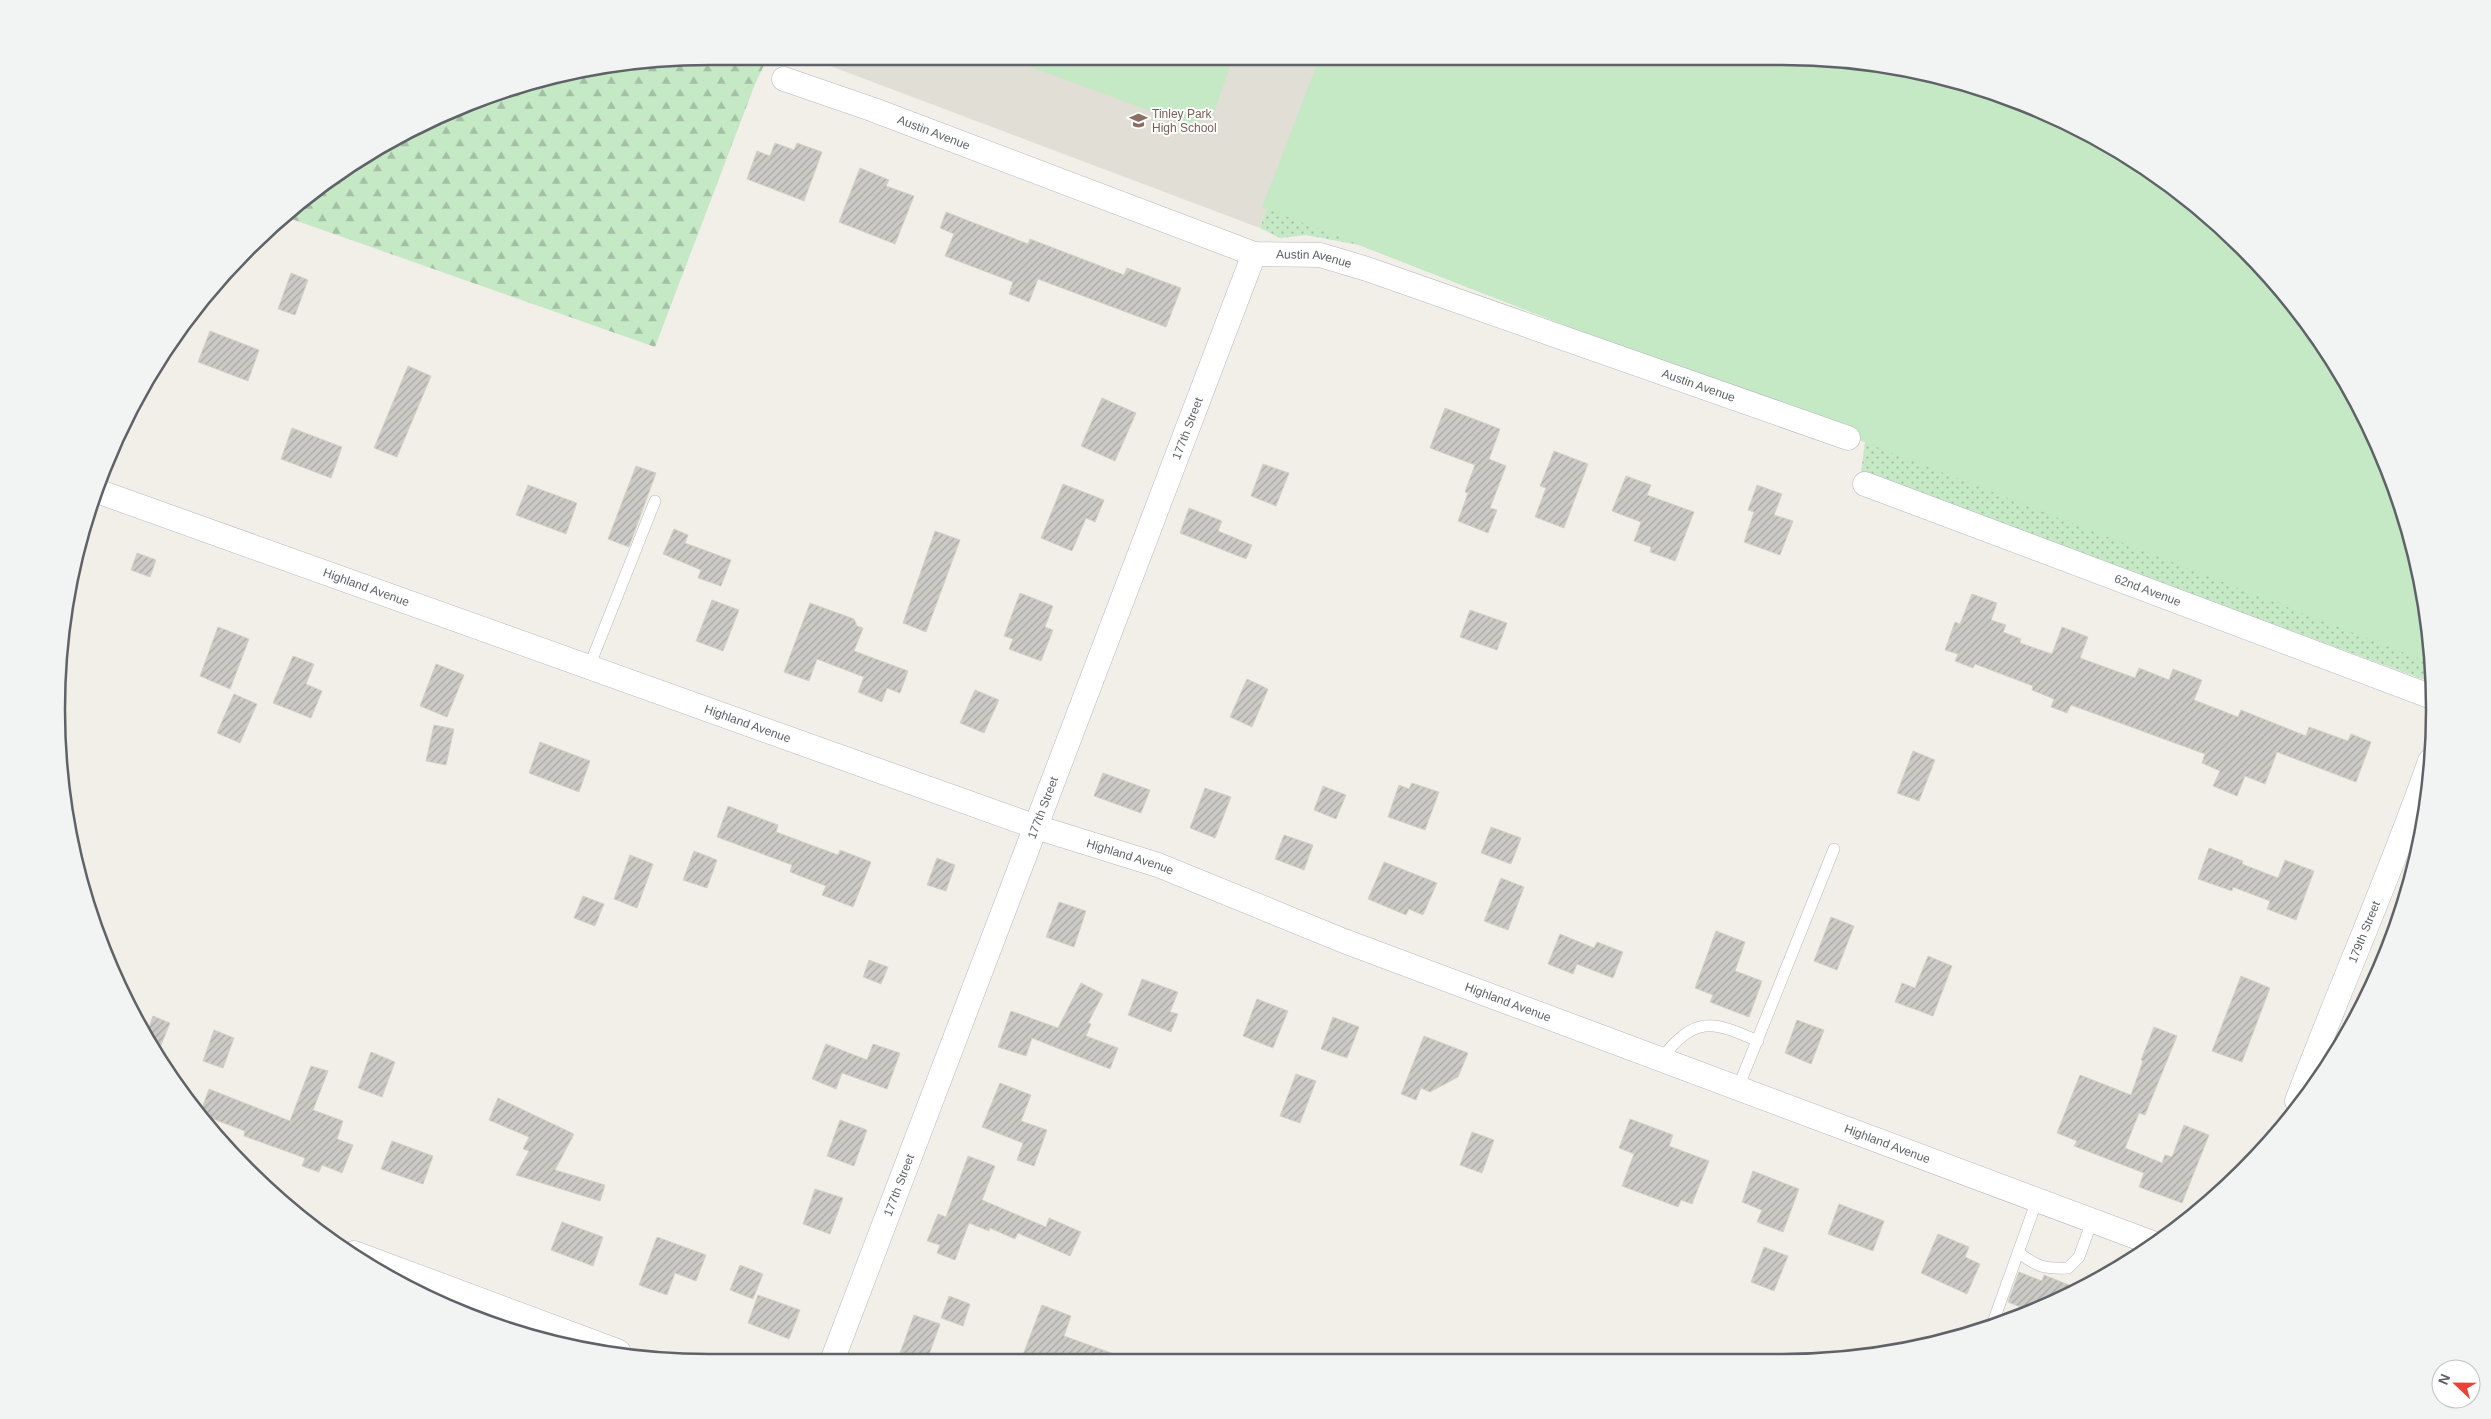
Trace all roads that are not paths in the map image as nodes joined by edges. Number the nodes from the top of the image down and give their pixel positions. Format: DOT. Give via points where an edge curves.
graph roads {
  1 [pos="784,79"];
  2 [pos="1254,254"];
  3 [pos="1848,438"];
  4 [pos="1864,484"];
  5 [pos="102,493"];
  6 [pos="655,501"];
  7 [pos="590,667"];
  8 [pos="2426,695"];
  9 [pos="2421,786"];
  10 [pos="1036,827"];
  11 [pos="1834,849"];
  12 [pos="1758,1041"];
  13 [pos="1661,1059"];
  14 [pos="1738,1088"];
  15 [pos="2301,1090"];
  16 [pos="2037,1200"];
  17 [pos="2092,1220"];
  18 [pos="2146,1241"];
  19 [pos="2018,1252"];
  20 [pos="384,1266"];
  21 [pos="1995,1318"];
  22 [pos="590,1343"];
  23 [pos="835,1354"];
  1 -- 2 [label="street, Austin Avenue"];
  2 -- 3 [label="street, Austin Avenue" via="1320,254"];
  2 -- 10 [label="street, 177th Street"];
  4 -- 8 [label="street, 62nd Avenue"];
  5 -- 7 [label="street, Highland Avenue"];
  6 -- 7 [label="lane"];
  7 -- 10 [label="street, Highland Avenue"];
  9 -- 15 [label="street, 179th Street"];
  10 -- 13 [label="street, Highland Avenue" via="1158,866 1344,941"];
  10 -- 23 [label="street, 177th Street"];
  11 -- 12 [label="lane"];
  12 -- 13 [label="lane" via="1728,1028 1706,1025 1690,1030"];
  12 -- 14 [label="lane"];
  13 -- 14 [label="street, Highland Avenue"];
  14 -- 16 [label="street, Highland Avenue"];
  16 -- 17 [label="street, Highland Avenue"];
  16 -- 19 [label="lane"];
  17 -- 18 [label="street, Highland Avenue"];
  17 -- 19 [label="lane" via="2079,1257 2068,1268 2035,1266"];
  19 -- 21 [label="lane"];
  20 -- 22 [label="street"];
}
